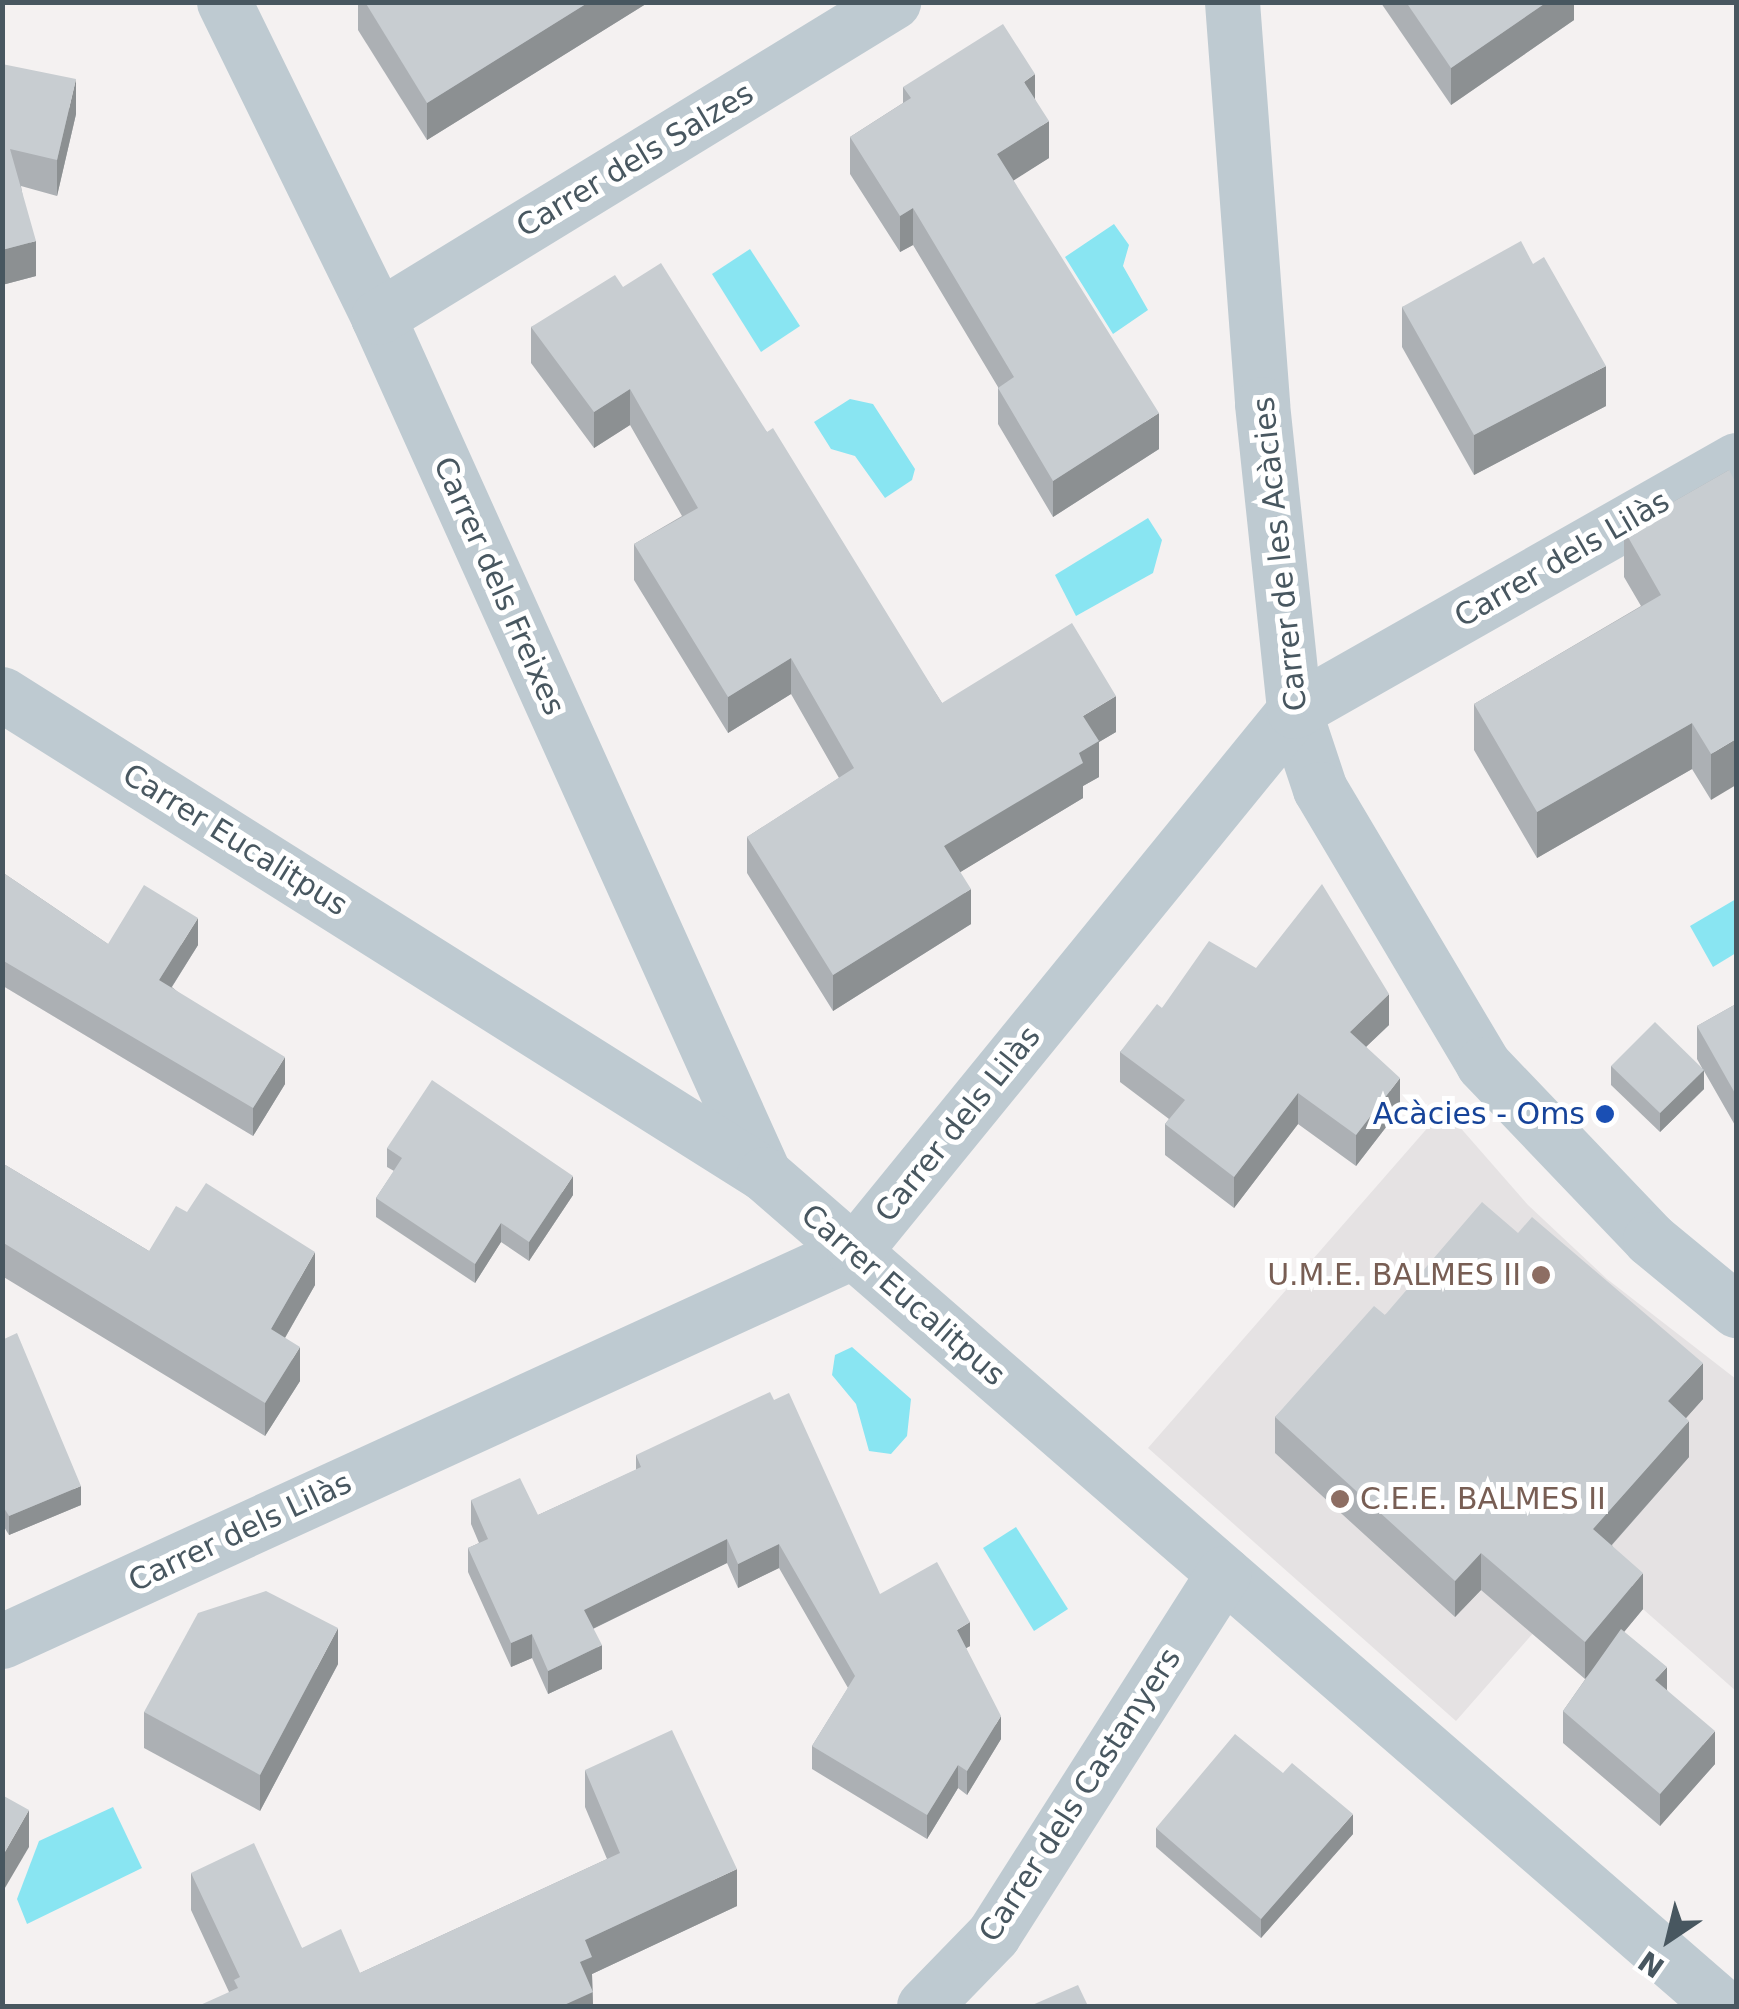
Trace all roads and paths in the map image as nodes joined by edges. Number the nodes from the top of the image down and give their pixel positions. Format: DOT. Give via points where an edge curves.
graph roads {
  1 [pos="224,2"];
  2 [pos="893,2"];
  3 [pos="1232,2"];
  4 [pos="378,317"];
  5 [pos="1736,460"];
  6 [pos="2,694"];
  7 [pos="1294,712"];
  8 [pos="764,1174"];
  9 [pos="854,1251"];
  10 [pos="1736,1310"];
  11 [pos="1224,1573"];
  12 [pos="2,1641"];
  13 [pos="924,2006"];
  14 [pos="1722,2006"];
  1 -- 4 [label="street, Carrer dels Freixes"];
  2 -- 4 [label="street, Carrer dels Salzes"];
  3 -- 7 [label="street, Carrer de les Acàcies" via="1262,404"];
  4 -- 8 [label="street, Carrer dels Freixes"];
  5 -- 7 [label="street, Carrer dels Lilàs"];
  6 -- 8 [label="street, Carrer Eucalitpus"];
  7 -- 9 [label="street, Carrer dels Lilàs"];
  7 -- 10 [label="street, Carrer de les Acàcies" via="1320,789 1482,1064 1650,1239"];
  8 -- 9 [label="street, Carrer Eucalitpus"];
  9 -- 11 [label="street, Carrer Eucalitpus"];
  9 -- 12 [label="street, Carrer dels Lilàs"];
  11 -- 13 [label="street, Carrer dels Castanyers" via="993,1935"];
  11 -- 14 [label="street, Carrer Eucalitpus"];
}
